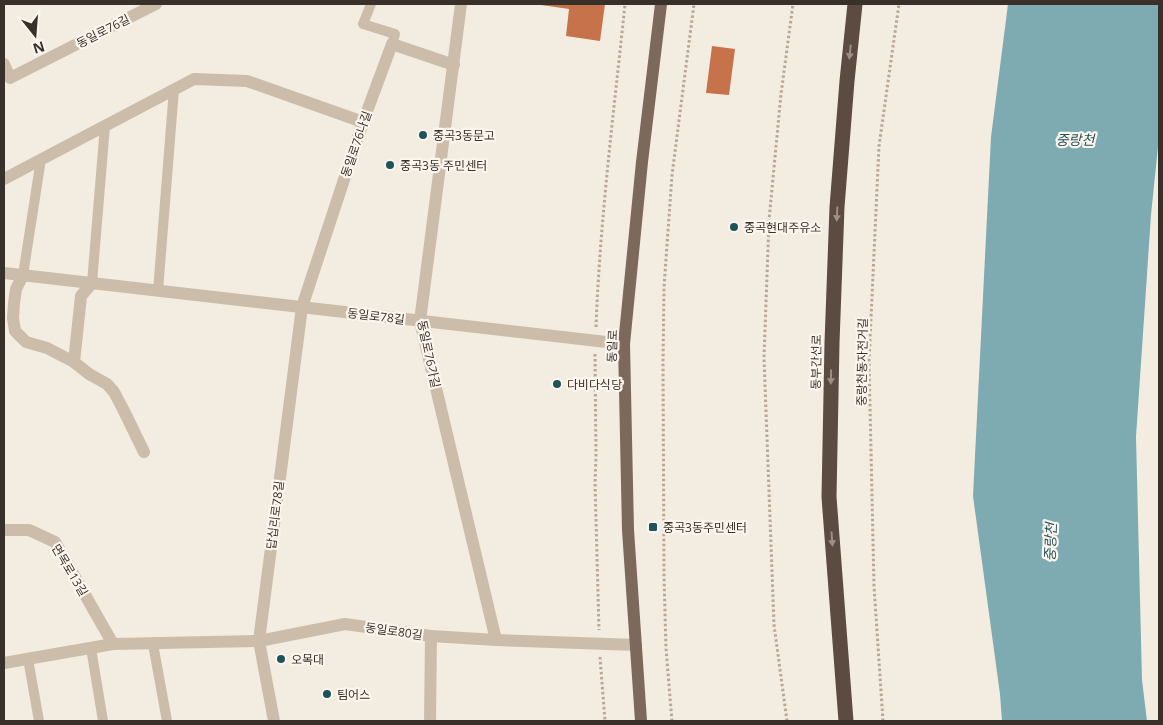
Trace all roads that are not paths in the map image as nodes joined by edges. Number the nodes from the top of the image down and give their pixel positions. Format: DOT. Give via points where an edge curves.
graph roads {
  1 [pos="156,4"];
  2 [pos="371,4"];
  3 [pos="461,4"];
  4 [pos="661,4"];
  5 [pos="855,4"];
  6 [pos="392,44"];
  7 [pos="4,64"];
  8 [pos="454,65"];
  9 [pos="174,89"];
  10 [pos="363,122"];
  11 [pos="105,126"];
  12 [pos="42,159"];
  13 [pos="4,179"];
  14 [pos="4,273"];
  15 [pos="24,275"];
  16 [pos="92,283"];
  17 [pos="158,290"];
  18 [pos="302,307"];
  19 [pos="420,321"];
  20 [pos="624,344"];
  21 [pos="74,362"];
  22 [pos="144,452"];
  23 [pos="4,530"];
  24 [pos="430,636"];
  25 [pos="496,640"];
  26 [pos="259,642"];
  27 [pos="113,644"];
  28 [pos="153,644"];
  29 [pos="636,645"];
  30 [pos="91,648"];
  31 [pos="28,659"];
  32 [pos="4,663"];
  33 [pos="39,721"];
  34 [pos="103,721"];
  35 [pos="168,721"];
  36 [pos="274,721"];
  37 [pos="430,721"];
  38 [pos="641,721"];
  39 [pos="846,721"];
  1 -- 7 [label="street, 동일로76길" via="10,78"];
  2 -- 6 [label="lane" via="363,24 395,34"];
  3 -- 8 [label="street, 동일로76가길"];
  4 -- 20 [label="main road, 동일로"];
  5 -- 39 [label="highway, 동부간선로, one-way" via="837,207 829,497"];
  6 -- 8 [label="street"];
  6 -- 10 [label="street, 동일로76나길"];
  8 -- 19 [label="street, 동일로76가길"];
  9 -- 10 [label="street" via="194,79 247,81"];
  9 -- 11 [label="street"];
  9 -- 17 [label="lane"];
  10 -- 18 [label="street, 동일로76나길"];
  11 -- 12 [label="street"];
  11 -- 16 [label="lane"];
  12 -- 13 [label="street"];
  12 -- 15 [label="lane"];
  14 -- 15 [label="street, 동일로78길"];
  15 -- 16 [label="street, 동일로78길"];
  15 -- 21 [label="street" via="16,289 15,331 26,342"];
  16 -- 17 [label="street, 동일로78길"];
  16 -- 21 [label="street" via="81,296"];
  17 -- 18 [label="street, 동일로78길"];
  18 -- 19 [label="street, 동일로78길"];
  18 -- 26 [label="street, 답십리로78길"];
  19 -- 20 [label="street, 동일로78길"];
  19 -- 25 [label="street, 동일로76가길"];
  20 -- 29 [label="main road, 동일로" via="628,530"];
  21 -- 22 [label="street" via="114,392"];
  23 -- 27 [label="street, 면목로13길" via="28,530 55,542"];
  24 -- 25 [label="street, 동일로80길"];
  24 -- 26 [label="street, 동일로80길" via="345,624"];
  24 -- 37 [label="street"];
  25 -- 29 [label="street, 동일로80길"];
  26 -- 28 [label="street, 동일로80길"];
  26 -- 36 [label="street, 답십리로78길"];
  27 -- 28 [label="street, 동일로80길"];
  27 -- 30 [label="street, 동일로80길"];
  28 -- 35 [label="lane"];
  29 -- 38 [label="main road, 동일로"];
  30 -- 31 [label="street, 동일로80길"];
  30 -- 34 [label="lane"];
  31 -- 32 [label="street, 동일로80길"];
  31 -- 33 [label="lane"];
}
